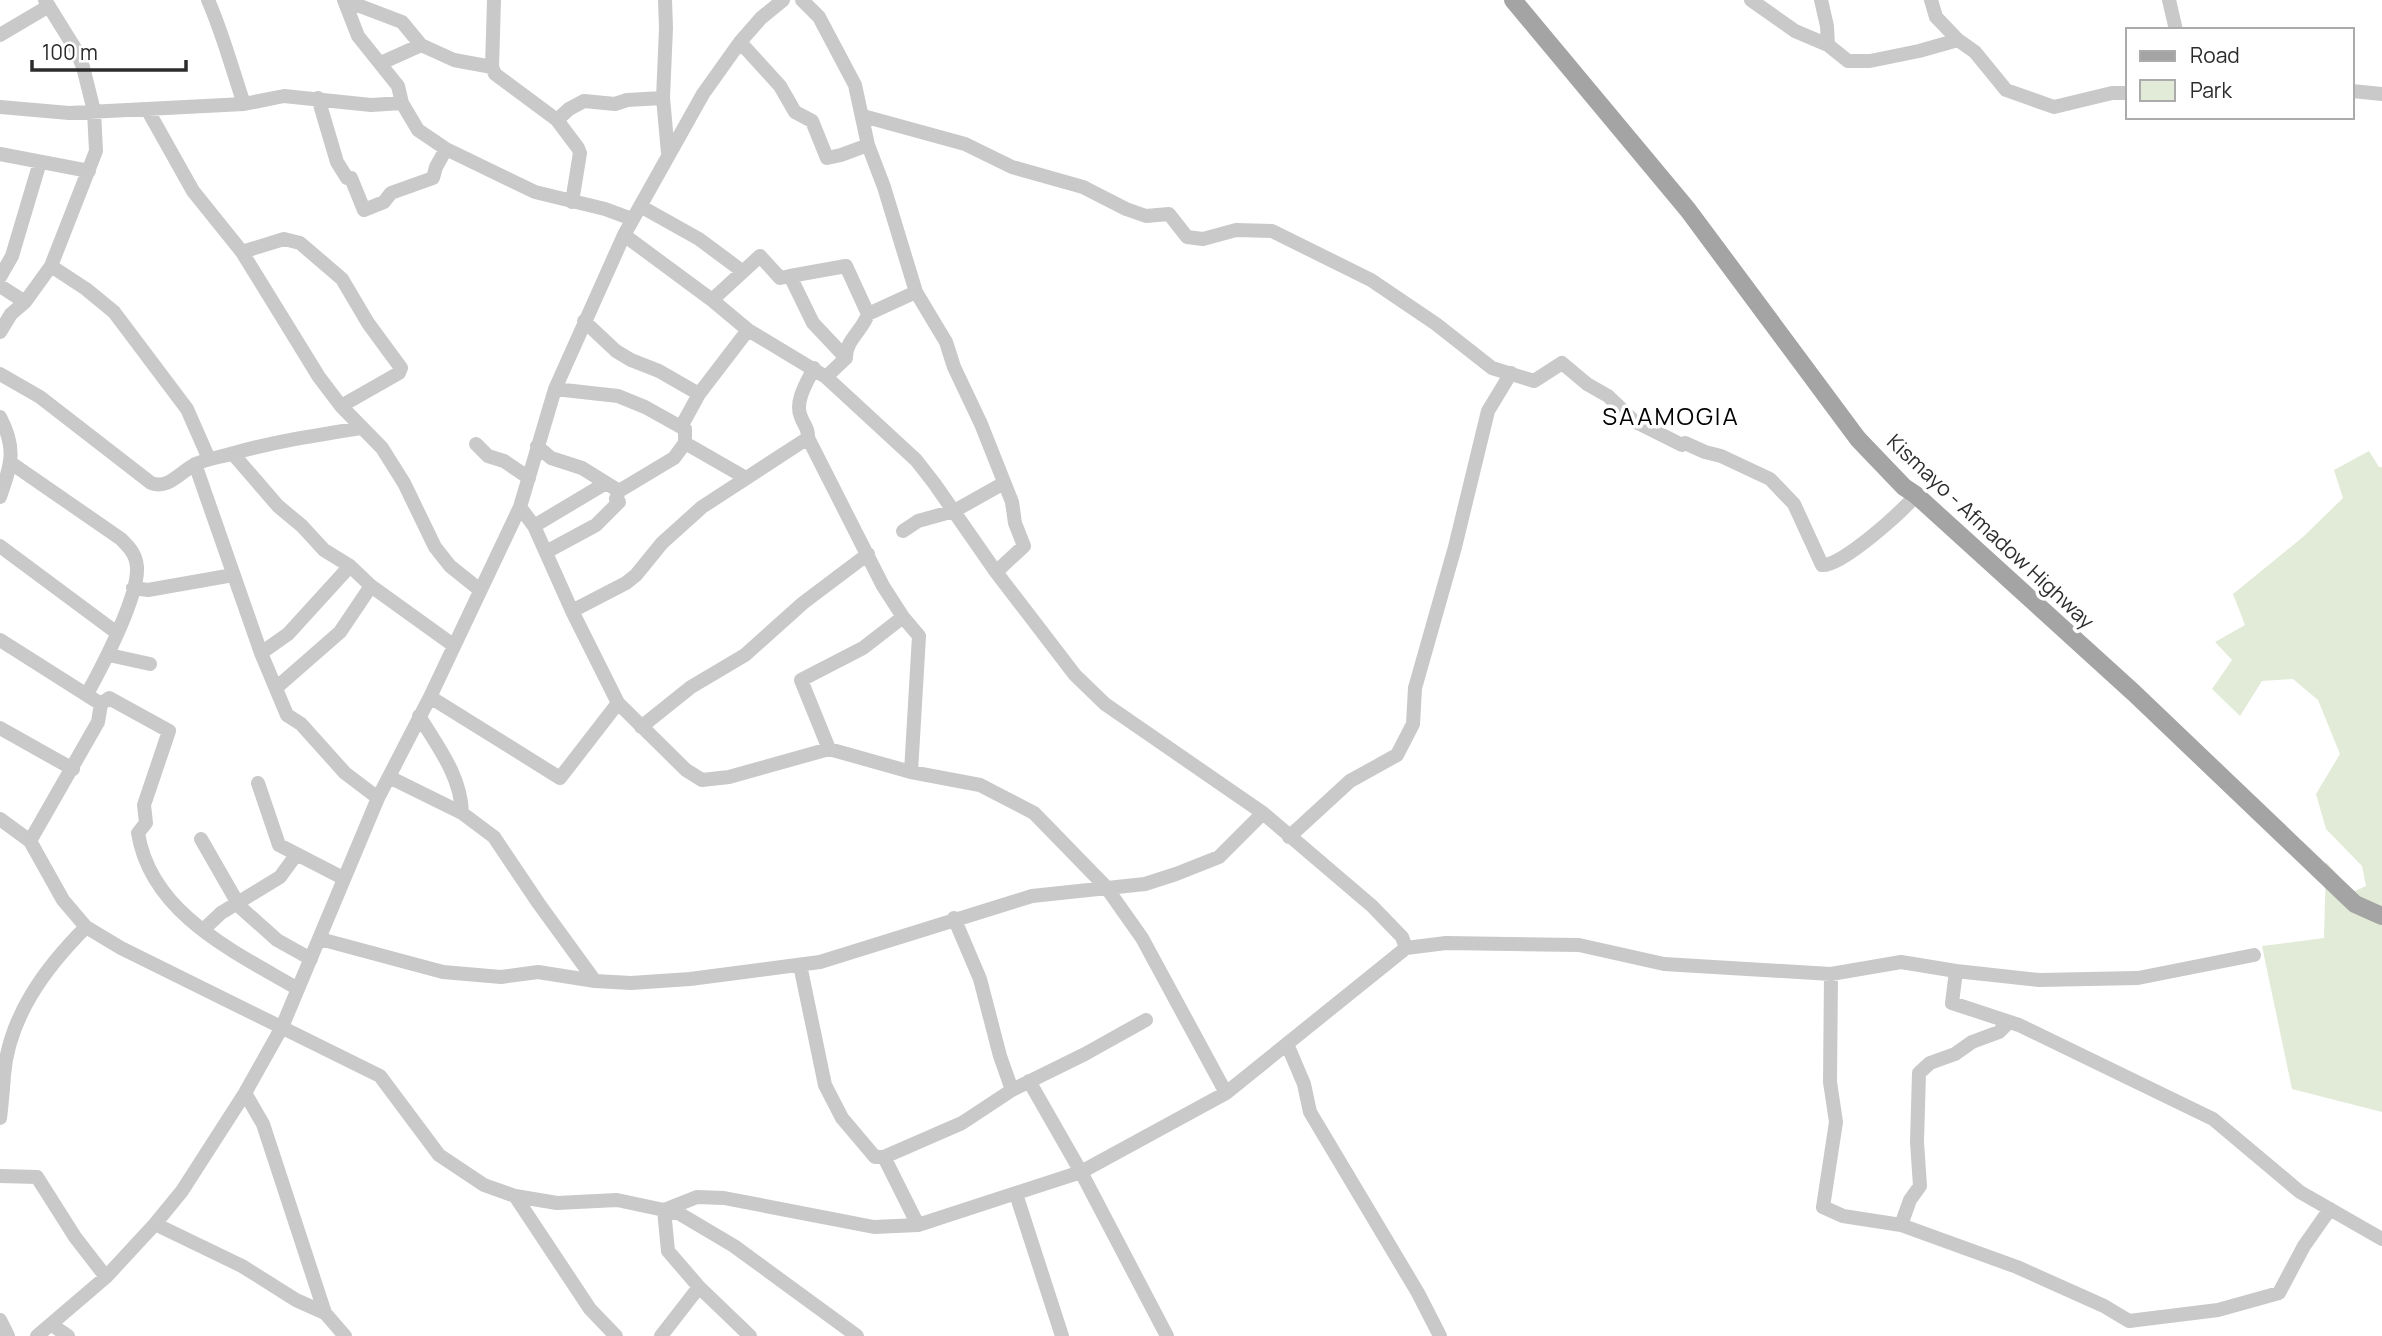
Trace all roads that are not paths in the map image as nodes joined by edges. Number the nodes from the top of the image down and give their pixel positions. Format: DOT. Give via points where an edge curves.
graph roads {
  1 [pos="208,0"];
  2 [pos="344,0"];
  3 [pos="494,0"];
  4 [pos="665,0"];
  5 [pos="783,0"];
  6 [pos="802,0"];
  7 [pos="1513,0"];
  8 [pos="1751,0"];
  9 [pos="1821,0"];
  10 [pos="1931,0"];
  11 [pos="2169,0"];
  12 [pos="47,3"];
  13 [pos="2176,28"];
  14 [pos="0,35"];
  15 [pos="1958,40"];
  16 [pos="740,43"];
  17 [pos="421,45"];
  18 [pos="1828,45"];
  19 [pos="381,63"];
  20 [pos="492,67"];
  21 [pos="2354,91"];
  22 [pos="2126,93"];
  23 [pos="2382,94"];
  24 [pos="318,98"];
  25 [pos="663,98"];
  26 [pos="402,103"];
  27 [pos="244,104"];
  28 [pos="0,107"];
  29 [pos="147,108"];
  30 [pos="94,111"];
  31 [pos="863,116"];
  32 [pos="557,120"];
  33 [pos="868,145"];
  34 [pos="446,149"];
  35 [pos="668,153"];
  36 [pos="0,154"];
  37 [pos="40,163"];
  38 [pos="89,171"];
  39 [pos="572,202"];
  40 [pos="636,212"];
  41 [pos="624,235"];
  42 [pos="242,252"];
  43 [pos="51,266"];
  44 [pos="742,271"];
  45 [pos="790,276"];
  46 [pos="0,277"];
  47 [pos="0,286"];
  48 [pos="916,292"];
  49 [pos="712,300"];
  50 [pos="25,302"];
  51 [pos="6,314"];
  52 [pos="868,314"];
  53 [pos="584,321"];
  54 [pos="748,330"];
  55 [pos="0,332"];
  56 [pos="846,358"];
  57 [pos="814,368"];
  58 [pos="1511,373"];
  59 [pos="0,374"];
  60 [pos="827,377"];
  61 [pos="555,389"];
  62 [pos="699,394"];
  63 [pos="341,406"];
  64 [pos="0,417"];
  65 [pos="681,427"];
  66 [pos="361,428"];
  67 [pos="808,438"];
  68 [pos="685,443"];
  69 [pos="476,444"];
  70 [pos="537,446"];
  71 [pos="233,454"];
  72 [pos="202,462"];
  73 [pos="11,463"];
  74 [pos="529,478"];
  75 [pos="746,478"];
  76 [pos="606,483"];
  77 [pos="1004,483"];
  78 [pos="619,491"];
  79 [pos="1916,495"];
  80 [pos="0,497"];
  81 [pos="520,507"];
  82 [pos="954,511"];
  83 [pos="534,526"];
  84 [pos="903,531"];
  85 [pos="0,546"];
  86 [pos="546,552"];
  87 [pos="868,554"];
  88 [pos="350,566"];
  89 [pos="996,572"];
  90 [pos="233,575"];
  91 [pos="370,586"];
  92 [pos="133,588"];
  93 [pos="480,590"];
  94 [pos="572,611"];
  95 [pos="903,617"];
  96 [pos="117,633"];
  97 [pos="0,640"];
  98 [pos="453,645"];
  99 [pos="261,653"];
  100 [pos="109,655"];
  101 [pos="150,664"];
  102 [pos="276,688"];
  103 [pos="87,694"];
  104 [pos="430,697"];
  105 [pos="618,703"];
  106 [pos="102,704"];
  107 [pos="419,716"];
  108 [pos="641,727"];
  109 [pos="0,728"];
  110 [pos="829,749"];
  111 [pos="73,769"];
  112 [pos="911,772"];
  113 [pos="389,777"];
  114 [pos="258,782"];
  115 [pos="378,798"];
  116 [pos="462,813"];
  117 [pos="1263,813"];
  118 [pos="0,819"];
  119 [pos="1289,837"];
  120 [pos="201,839"];
  121 [pos="30,841"];
  122 [pos="296,855"];
  123 [pos="343,878"];
  124 [pos="1106,887"];
  125 [pos="237,902"];
  126 [pos="2382,916"];
  127 [pos="954,918"];
  128 [pos="86,927"];
  129 [pos="203,930"];
  130 [pos="320,939"];
  131 [pos="1406,948"];
  132 [pos="2255,955"];
  133 [pos="311,959"];
  134 [pos="800,965"];
  135 [pos="1956,971"];
  136 [pos="1831,974"];
  137 [pos="595,981"];
  138 [pos="298,989"];
  139 [pos="1146,1020"];
  140 [pos="2009,1022"];
  141 [pos="282,1027"];
  142 [pos="1287,1044"];
  143 [pos="1029,1081"];
  144 [pos="1012,1090"];
  145 [pos="245,1093"];
  146 [pos="1226,1093"];
  147 [pos="0,1118"];
  148 [pos="884,1157"];
  149 [pos="1081,1172"];
  150 [pos="0,1176"];
  151 [pos="1016,1194"];
  152 [pos="515,1196"];
  153 [pos="2330,1209"];
  154 [pos="664,1210"];
  155 [pos="155,1224"];
  156 [pos="918,1225"];
  157 [pos="1901,1225"];
  158 [pos="2382,1239"];
  159 [pos="106,1277"];
  160 [pos="699,1287"];
  161 [pos="325,1313"];
  162 [pos="0,1320"];
  163 [pos="52,1325"];
  164 [pos="8,1336"];
  165 [pos="37,1336"];
  166 [pos="68,1336"];
  167 [pos="345,1336"];
  168 [pos="615,1336"];
  169 [pos="661,1336"];
  170 [pos="750,1336"];
  171 [pos="857,1336"];
  172 [pos="1062,1336"];
  173 [pos="1167,1336"];
  174 [pos="1440,1336"];
  1 -- 27 [label="street"];
  2 -- 17 [label="street" via="402,22"];
  2 -- 19 [label="street" via="358,36"];
  3 -- 20 [label="street"];
  4 -- 25 [label="street"];
  5 -- 16 [label="street"];
  6 -- 31 [label="street" via="819,17 838,50"];
  7 -- 79 [label="main road, Kismayo - Afmadow Highway" via="1688,210 1858,439"];
  8 -- 18 [label="street" via="1795,31"];
  9 -- 18 [label="street"];
  10 -- 15 [label="street" via="1936,17"];
  11 -- 13 [label="street"];
  12 -- 14 [label="street"];
  12 -- 30 [label="street" via="80,59"];
  15 -- 18 [label="street" via="1870,61 1848,61"];
  15 -- 22 [label="street" via="1975,52 2006,90 2054,107"];
  16 -- 33 [label="street" via="780,86 795,112 812,121 827,158"];
  16 -- 35 [label="street"];
  17 -- 19 [label="street"];
  17 -- 20 [label="street" via="454,60"];
  19 -- 26 [label="street" via="398,86"];
  20 -- 32 [label="street" via="500,80"];
  21 -- 23 [label="street"];
  24 -- 26 [label="street" via="371,105"];
  24 -- 27 [label="street" via="284,96"];
  24 -- 34 [label="street" via="337,163 351,178 364,210 384,202 391,193 433,178"];
  25 -- 32 [label="street" via="615,104 584,101"];
  25 -- 35 [label="street"];
  26 -- 34 [label="street" via="418,130"];
  27 -- 29 [label="street"];
  28 -- 30 [label="street"];
  29 -- 30 [label="street"];
  29 -- 42 [label="street" via="193,191"];
  30 -- 38 [label="street" via="96,151"];
  31 -- 33 [label="street"];
  31 -- 58 [label="street" via="965,144 1012,167 1083,187 1126,209 1146,215 1169,214 1187,237 1203,239 1236,230 1272,231 1353,270 1436,324 1492,368"];
  32 -- 39 [label="street" via="580,153"];
  33 -- 48 [label="street"];
  34 -- 39 [label="street" via="535,192"];
  35 -- 40 [label="street"];
  36 -- 37 [label="street"];
  37 -- 38 [label="street"];
  37 -- 46 [label="street" via="12,256"];
  38 -- 43 [label="street"];
  39 -- 40 [label="street"];
  40 -- 41 [label="street"];
  40 -- 44 [label="street" via="699,239"];
  41 -- 49 [label="street"];
  41 -- 53 [label="street"];
  42 -- 63 [label="street" via="304,355"];
  42 -- 63 [label="street" via="285,239 300,243 342,279 401,368"];
  43 -- 50 [label="street"];
  43 -- 72 [label="street" via="114,312 187,409"];
  44 -- 45 [label="street" via="760,256 776,276"];
  44 -- 49 [label="street"];
  45 -- 52 [label="street" via="846,266"];
  45 -- 56 [label="street" via="813,323"];
  47 -- 50 [label="street"];
  48 -- 52 [label="street"];
  48 -- 77 [label="street" via="946,342"];
  49 -- 54 [label="street"];
  50 -- 51 [label="street"];
  51 -- 55 [label="street"];
  52 -- 56 [label="street" via="846,348"];
  53 -- 61 [label="street"];
  53 -- 62 [label="street" via="616,351"];
  54 -- 57 [label="street"];
  54 -- 62 [label="street"];
  56 -- 60 [label="street"];
  57 -- 60 [label="street"];
  57 -- 67 [label="street" via="799,408"];
  58 -- 79 [label="street" via="1534,381 1562,363 1634,421 1770,479 1794,504 1822,565 1831,565 1867,540"];
  58 -- 119 [label="street" via="1489,411 1415,688 1413,724 1398,755 1350,781"];
  59 -- 72 [label="street" via="40,397 151,483 169,482"];
  60 -- 82 [label="street" via="916,460"];
  61 -- 65 [label="street" via="618,396"];
  61 -- 70 [label="street"];
  62 -- 65 [label="street"];
  63 -- 66 [label="street"];
  64 -- 73 [label="street" via="10,441"];
  65 -- 68 [label="street"];
  66 -- 71 [label="street" via="267,443"];
  66 -- 93 [label="street" via="397,470 435,547"];
  67 -- 75 [label="street"];
  67 -- 87 [label="street"];
  68 -- 75 [label="street"];
  68 -- 78 [label="street" via="674,458"];
  69 -- 74 [label="street" via="488,456"];
  70 -- 74 [label="street"];
  70 -- 76 [label="street" via="551,458 582,468"];
  71 -- 72 [label="street"];
  71 -- 88 [label="street" via="278,506 324,550"];
  72 -- 90 [label="street"];
  73 -- 80 [label="street"];
  73 -- 92 [label="street" via="121,539 137,564"];
  74 -- 81 [label="street"];
  75 -- 94 [label="street" via="662,543 636,575"];
  76 -- 78 [label="street"];
  76 -- 83 [label="street"];
  77 -- 82 [label="street"];
  77 -- 89 [label="street" via="1024,546"];
  78 -- 86 [label="street" via="619,502 596,525"];
  79 -- 126 [label="main road, Kismayo - Afmadow Highway" via="2134,693 2355,904"];
  81 -- 83 [label="street"];
  81 -- 93 [label="street"];
  82 -- 84 [label="street"];
  82 -- 89 [label="street"];
  83 -- 86 [label="street"];
  85 -- 96 [label="street"];
  86 -- 94 [label="street"];
  87 -- 95 [label="street"];
  87 -- 108 [label="street" via="745,655 691,687"];
  88 -- 91 [label="street"];
  88 -- 99 [label="street" via="286,636"];
  89 -- 117 [label="street" via="1075,675 1105,704"];
  90 -- 92 [label="street" via="148,590"];
  90 -- 99 [label="street"];
  91 -- 98 [label="street"];
  91 -- 102 [label="street" via="340,632"];
  92 -- 96 [label="street"];
  93 -- 98 [label="street"];
  94 -- 105 [label="street"];
  95 -- 110 [label="street" via="863,648 801,680"];
  95 -- 112 [label="street" via="919,636"];
  96 -- 100 [label="street"];
  97 -- 103 [label="street"];
  98 -- 104 [label="street"];
  99 -- 102 [label="street"];
  100 -- 101 [label="street"];
  100 -- 103 [label="street"];
  102 -- 115 [label="street" via="287,715 301,724 345,773"];
  103 -- 106 [label="street"];
  104 -- 105 [label="street" via="560,778"];
  104 -- 107 [label="street"];
  105 -- 108 [label="street"];
  106 -- 111 [label="street" via="98,722"];
  106 -- 129 [label="street" via="109,698 169,731 144,805 146,823 138,836 163,893"];
  107 -- 113 [label="street"];
  107 -- 116 [label="street" via="457,778"];
  108 -- 110 [label="street" via="702,780"];
  109 -- 111 [label="street"];
  110 -- 112 [label="street"];
  111 -- 121 [label="street"];
  112 -- 124 [label="street" via="980,785 1034,813"];
  113 -- 115 [label="street"];
  113 -- 116 [label="street"];
  114 -- 122 [label="street" via="277,842"];
  115 -- 123 [label="street"];
  116 -- 137 [label="street" via="494,837"];
  117 -- 119 [label="street"];
  117 -- 124 [label="street" via="1219,858 1145,884"];
  118 -- 121 [label="street"];
  119 -- 131 [label="street" via="1372,906 1402,937"];
  120 -- 125 [label="street"];
  121 -- 128 [label="street" via="63,900"];
  122 -- 123 [label="street"];
  122 -- 125 [label="street" via="279,877"];
  123 -- 130 [label="street"];
  124 -- 127 [label="street" via="1032,896"];
  124 -- 146 [label="street" via="1142,938"];
  125 -- 129 [label="street"];
  125 -- 133 [label="street" via="276,940"];
  127 -- 134 [label="street"];
  127 -- 144 [label="street" via="980,979"];
  128 -- 141 [label="street"];
  128 -- 147 [label="street" via="23,1006 4,1075"];
  129 -- 138 [label="street"];
  130 -- 133 [label="street"];
  130 -- 137 [label="street" via="443,972 501,978 538,972"];
  131 -- 136 [label="street" via="1446,943 1579,945 1664,964"];
  131 -- 142 [label="street"];
  132 -- 135 [label="street" via="2138,978 2039,980"];
  133 -- 138 [label="street"];
  134 -- 137 [label="street" via="690,979"];
  134 -- 148 [label="street" via="825,1085 842,1118 875,1157"];
  135 -- 136 [label="street" via="1901,961"];
  135 -- 140 [label="street" via="1952,1003"];
  136 -- 157 [label="street" via="1830,1082 1836,1122 1823,1207 1843,1216"];
  138 -- 141 [label="street"];
  139 -- 143 [label="street"];
  140 -- 153 [label="street" via="2213,1119 2300,1192"];
  140 -- 157 [label="street" via="1999,1032 1930,1063 1919,1073 1920,1186"];
  141 -- 145 [label="street"];
  141 -- 152 [label="street" via="380,1076 439,1154 484,1185"];
  142 -- 146 [label="street"];
  142 -- 174 [label="street" via="1310,1112"];
  143 -- 144 [label="street"];
  143 -- 149 [label="street"];
  144 -- 148 [label="street" via="962,1123"];
  145 -- 155 [label="street" via="182,1191"];
  145 -- 161 [label="street" via="263,1125"];
  146 -- 149 [label="street"];
  148 -- 156 [label="street"];
  149 -- 151 [label="street"];
  149 -- 173 [label="street"];
  150 -- 159 [label="street" via="37,1177"];
  151 -- 156 [label="street"];
  151 -- 172 [label="street"];
  152 -- 154 [label="street" via="557,1203 617,1200"];
  152 -- 168 [label="street" via="590,1309"];
  153 -- 157 [label="street" via="2304,1245 2279,1293 2218,1310 2129,1321 2017,1267"];
  153 -- 158 [label="street"];
  154 -- 156 [label="street" via="697,1197 724,1198 874,1227"];
  154 -- 160 [label="street" via="668,1251"];
  154 -- 171 [label="street" via="680,1214 734,1245"];
  155 -- 159 [label="street"];
  155 -- 161 [label="street"];
  159 -- 163 [label="street"];
  160 -- 169 [label="street"];
  160 -- 170 [label="street"];
  161 -- 167 [label="street"];
  162 -- 164 [label="street"];
  163 -- 165 [label="street"];
  163 -- 166 [label="street"];
}
